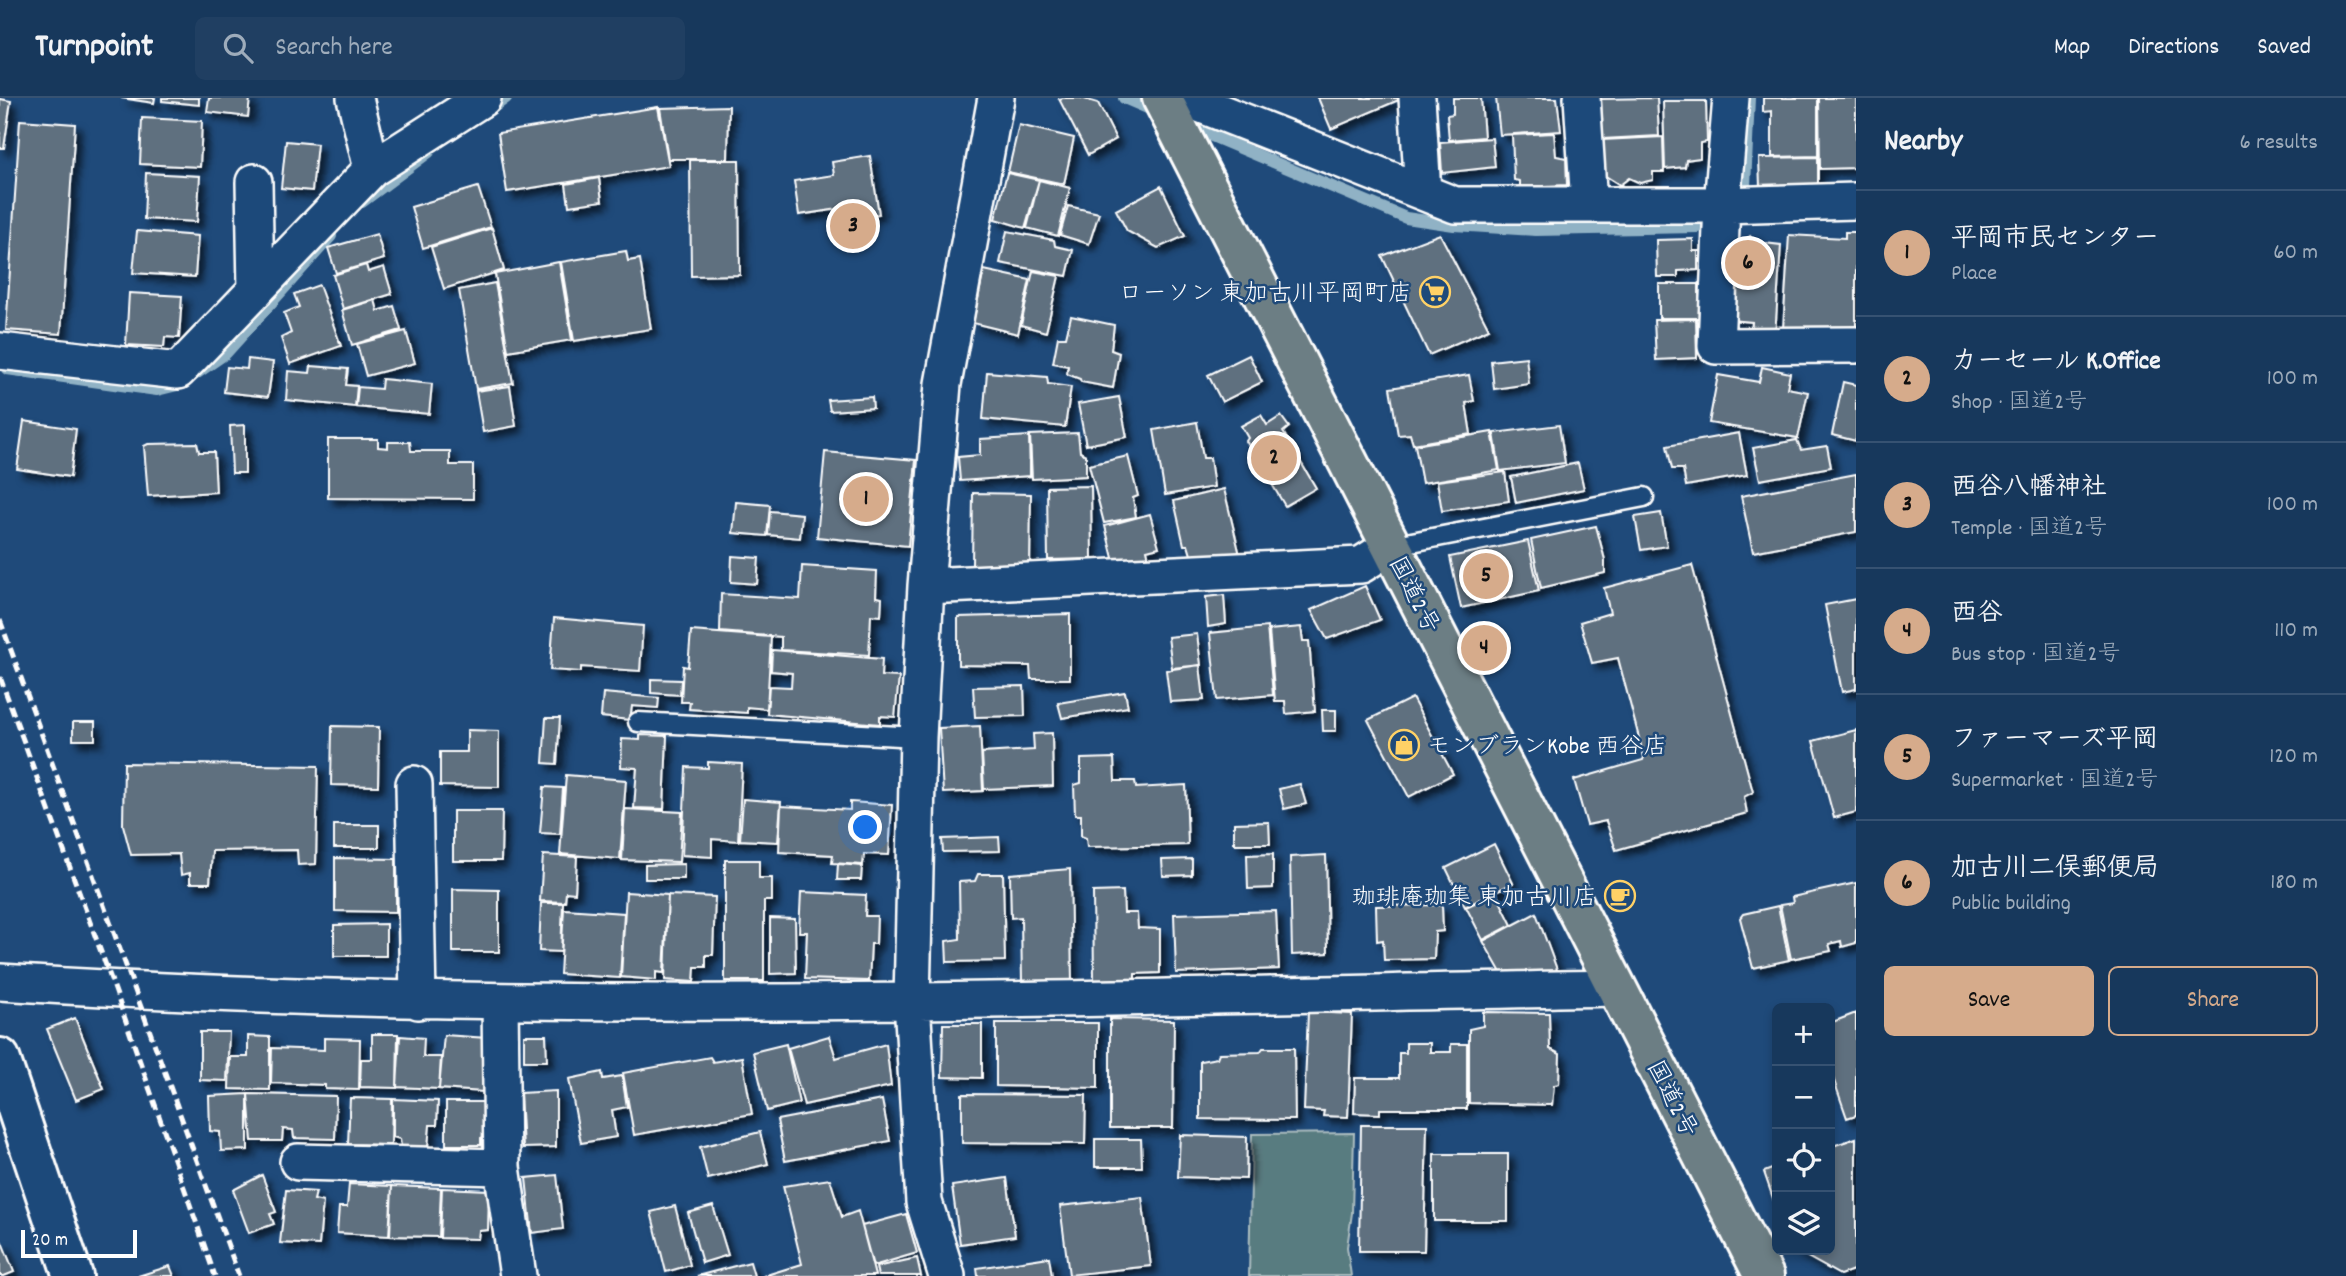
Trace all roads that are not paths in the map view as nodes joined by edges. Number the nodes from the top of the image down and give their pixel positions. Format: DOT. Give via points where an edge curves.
graph roads {
  1 [pos="355,98"];
  2 [pos="483,98"];
  3 [pos="996,98"];
  4 [pos="1417,98"];
  5 [pos="1583,98"];
  6 [pos="1731,98"];
  7 [pos="1173,109"];
  8 [pos="372,169"];
  9 [pos="254,182"];
  10 [pos="1423,192"];
  11 [pos="1856,201"];
  12 [pos="1588,205"];
  13 [pos="1722,205"];
  14 [pos="256,290"];
  15 [pos="1856,345"];
  16 [pos="0,351"];
  17 [pos="1644,497"];
  18 [pos="1391,546"];
  19 [pos="926,586"];
  20 [pos="638,722"];
  21 [pos="918,737"];
  22 [pos="414,784"];
  23 [pos="0,982"];
  24 [pos="1616,988"];
  25 [pos="418,1001"];
  26 [pos="500,1001"];
  27 [pos="912,1002"];
  28 [pos="0,1058"];
  29 [pos="298,1162"];
  30 [pos="502,1167"];
  31 [pos="73,1276"];
  32 [pos="518,1276"];
  33 [pos="947,1276"];
  34 [pos="1764,1276"];
  1 -- 8 [label="street"];
  2 -- 8 [label="street"];
  3 -- 19 [label="street" via="943,384"];
  4 -- 10 [label="street"];
  5 -- 12 [label="street"];
  6 -- 13 [label="street"];
  7 -- 10 [label="street"];
  7 -- 18 [label="highway, 国道2号"];
  8 -- 14 [label="street"];
  9 -- 14 [label="street"];
  10 -- 12 [label="street" via="1455,205"];
  11 -- 13 [label="street"];
  12 -- 13 [label="street"];
  13 -- 15 [label="street" via="1716,346"];
  14 -- 16 [label="street" via="178,372"];
  17 -- 18 [label="lane"];
  18 -- 19 [label="street" via="1361,565"];
  18 -- 24 [label="highway, 国道2号"];
  19 -- 21 [label="street"];
  20 -- 21 [label="lane"];
  21 -- 27 [label="street"];
  22 -- 25 [label="street"];
  23 -- 25 [label="street"];
  24 -- 27 [label="street"];
  24 -- 34 [label="highway, 国道2号"];
  25 -- 26 [label="street"];
  26 -- 27 [label="street"];
  26 -- 30 [label="street"];
  27 -- 33 [label="street" via="924,1202"];
  28 -- 31 [label="street"];
  29 -- 30 [label="street"];
  30 -- 32 [label="street"];
}
